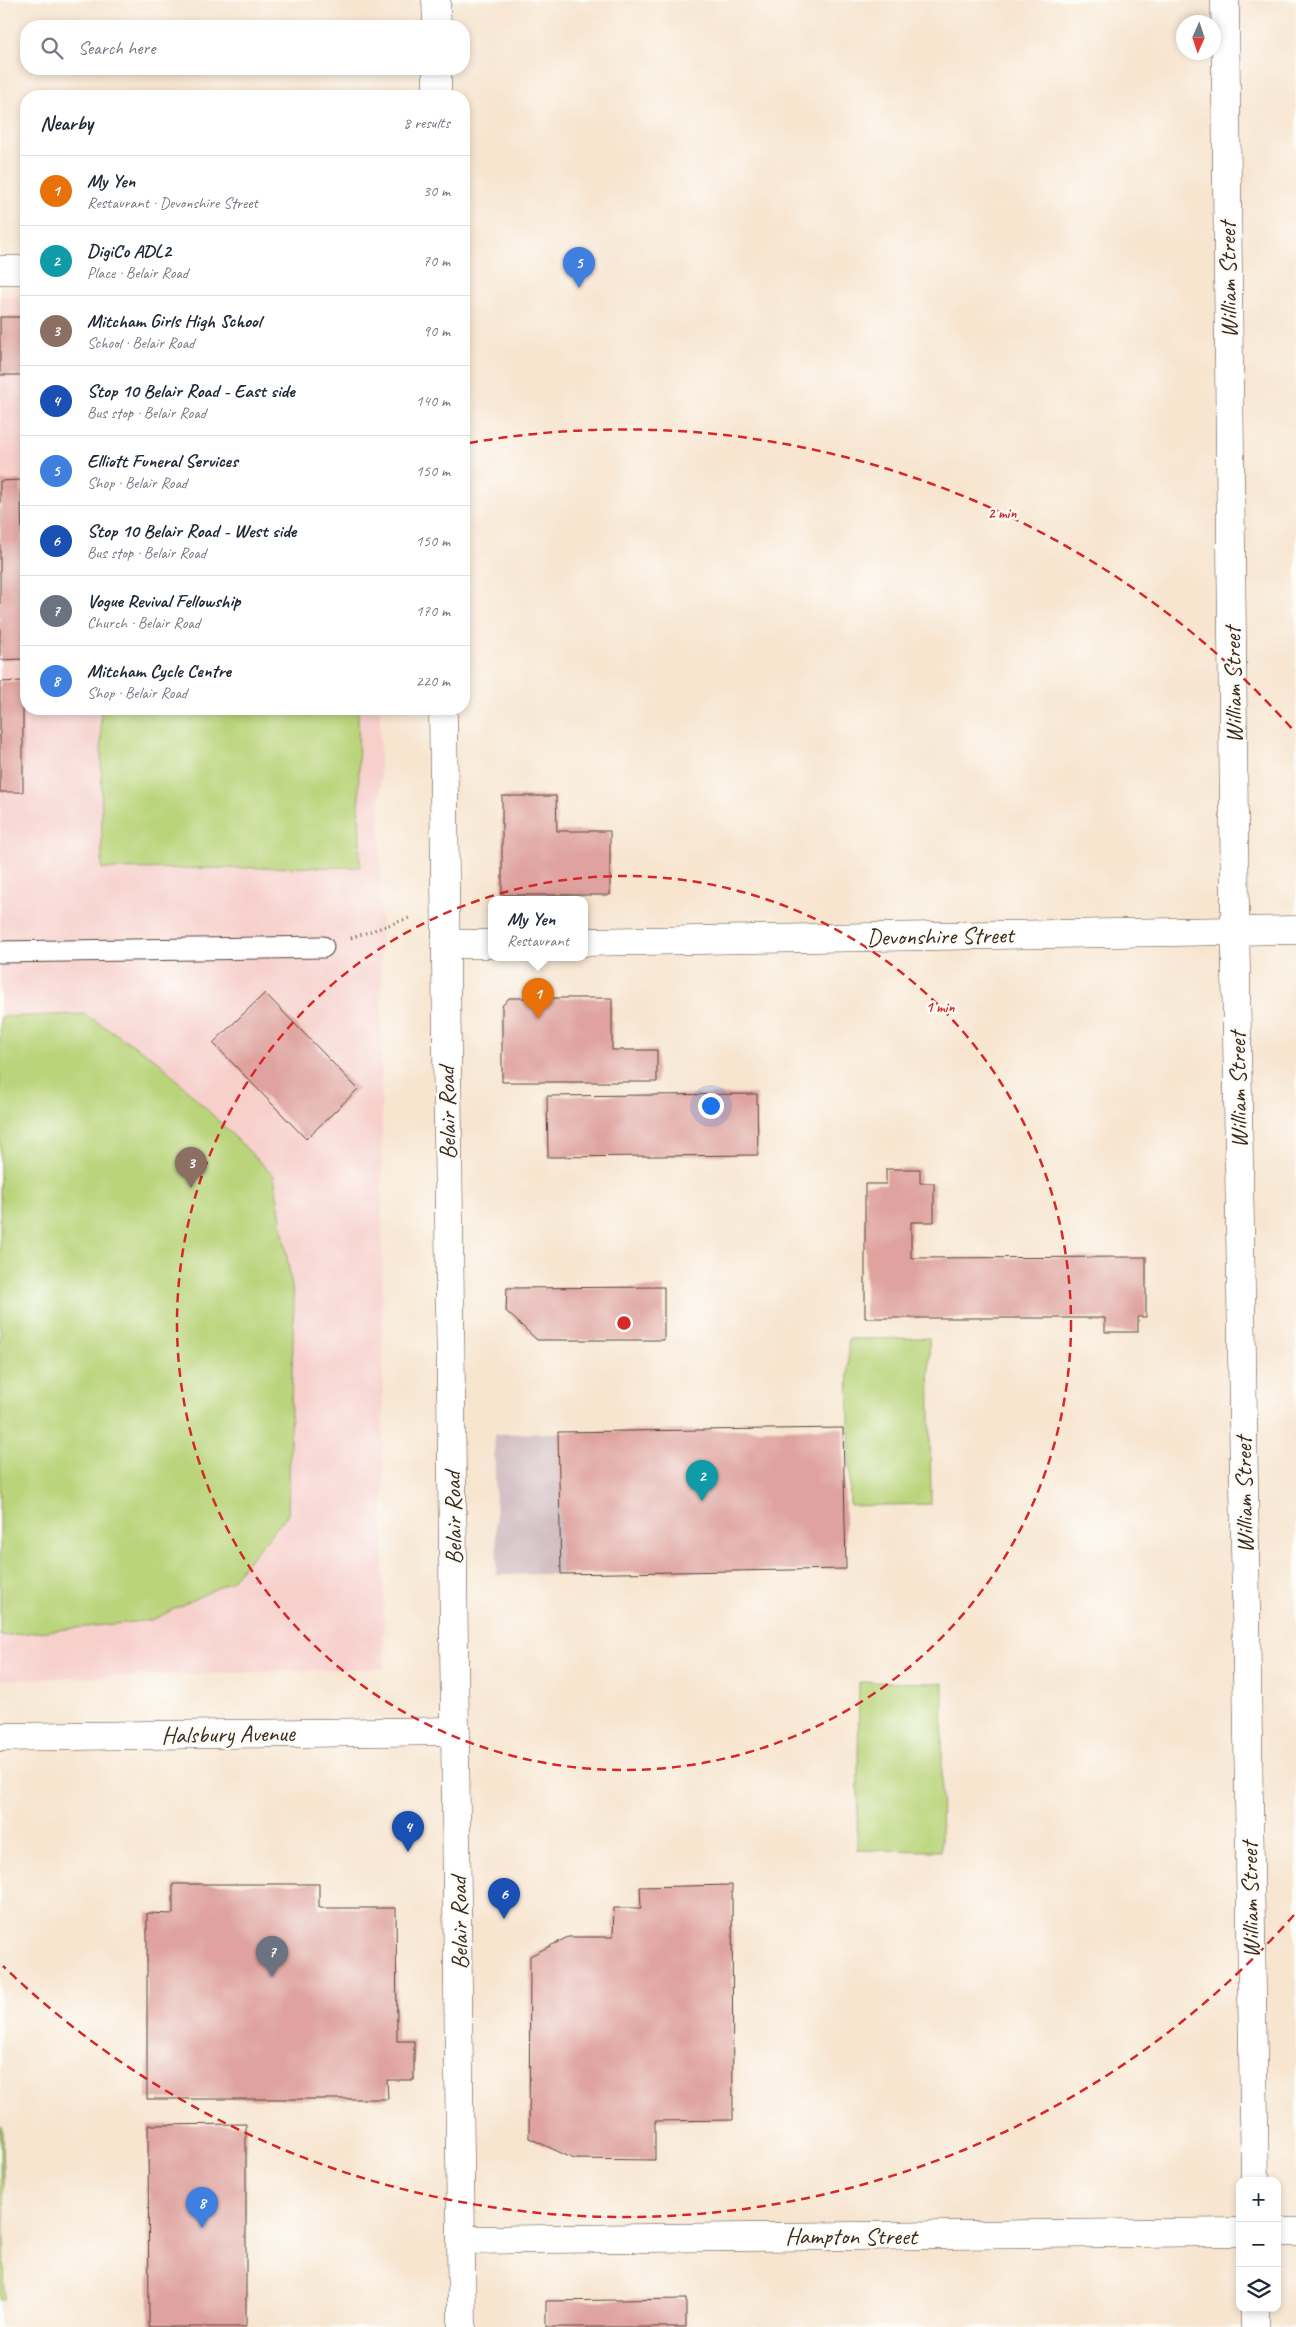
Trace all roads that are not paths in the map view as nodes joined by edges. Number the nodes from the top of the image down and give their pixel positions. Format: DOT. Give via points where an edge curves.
graph roads {
  1 [pos="436,0"];
  2 [pos="1225,0"];
  3 [pos="437,20"];
  4 [pos="437,75"];
  5 [pos="437,90"];
  6 [pos="0,270"];
  7 [pos="20,270"];
  8 [pos="443,715"];
  9 [pos="1296,930"];
  10 [pos="1236,931"];
  11 [pos="445,932"];
  12 [pos="588,942"];
  13 [pos="488,943"];
  14 [pos="323,947"];
  15 [pos="0,952"];
  16 [pos="456,1731"];
  17 [pos="0,1737"];
  18 [pos="1255,2177"];
  19 [pos="1236,2232"];
  20 [pos="1281,2232"];
  21 [pos="1296,2232"];
  22 [pos="463,2240"];
  23 [pos="1256,2312"];
  24 [pos="462,2327"];
  25 [pos="1256,2327"];
  1 -- 3 [label="street"];
  2 -- 10 [label="street, William Street"];
  4 -- 5 [label="street"];
  6 -- 7 [label="street"];
  8 -- 11 [label="street, Belair Road"];
  9 -- 10 [label="street, Devonshire Street"];
  10 -- 12 [label="street, Devonshire Street"];
  10 -- 18 [label="street, William Street"];
  11 -- 13 [label="street"];
  11 -- 16 [label="street, Belair Road"];
  14 -- 15 [label="lane"];
  16 -- 17 [label="street, Halsbury Avenue"];
  16 -- 22 [label="street, Belair Road"];
  19 -- 22 [label="street, Hampton Street"];
  20 -- 21 [label="street"];
  22 -- 24 [label="street, Belair Road"];
  23 -- 25 [label="street"];
}
